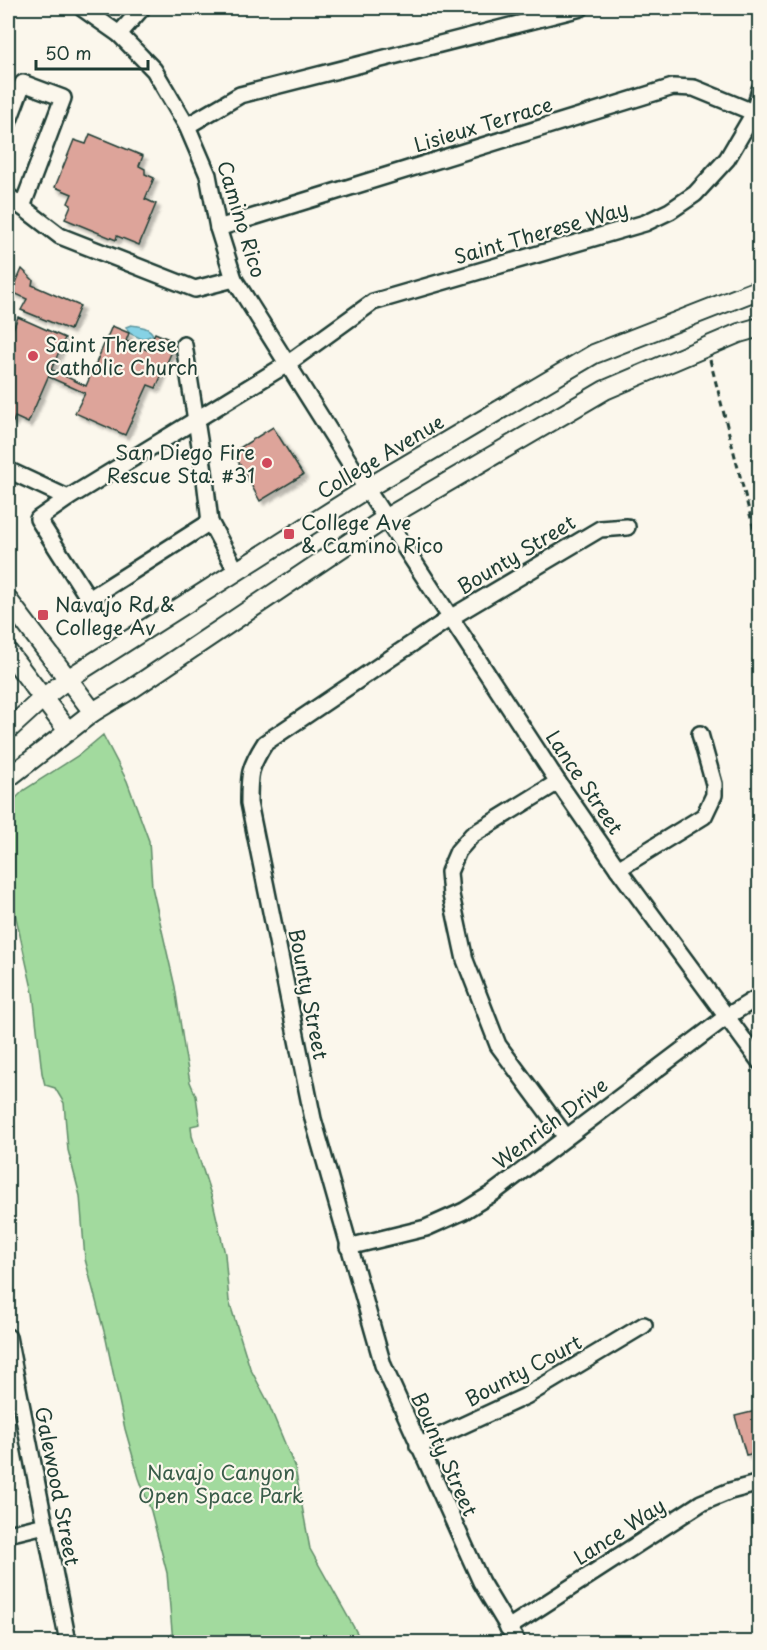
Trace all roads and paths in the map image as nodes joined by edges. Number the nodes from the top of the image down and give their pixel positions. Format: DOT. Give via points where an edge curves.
graph roads {
  1 [pos="82,8"];
  2 [pos="142,8"];
  3 [pos="581,8"];
  4 [pos="119,34"];
  5 [pos="759,88"];
  6 [pos="757,114"];
  7 [pos="8,123"];
  8 [pos="187,126"];
  9 [pos="8,196"];
  10 [pos="22,207"];
  11 [pos="218,228"];
  12 [pos="234,279"];
  13 [pos="759,289"];
  14 [pos="759,327"];
  15 [pos="183,345"];
  16 [pos="707,347"];
  17 [pos="287,364"];
  18 [pos="196,420"];
  19 [pos="8,470"];
  20 [pos="366,489"];
  21 [pos="68,498"];
  22 [pos="386,518"];
  23 [pos="210,522"];
  24 [pos="627,527"];
  25 [pos="759,553"];
  26 [pos="237,572"];
  27 [pos="8,600"];
  28 [pos="450,618"];
  29 [pos="8,652"];
  30 [pos="69,678"];
  31 [pos="44,698"];
  32 [pos="93,712"];
  33 [pos="8,730"];
  34 [pos="68,731"];
  35 [pos="700,734"];
  36 [pos="8,778"];
  37 [pos="558,782"];
  38 [pos="618,869"];
  39 [pos="759,996"];
  40 [pos="726,1017"];
  41 [pos="759,1062"];
  42 [pos="566,1137"];
  43 [pos="348,1247"];
  44 [pos="644,1325"];
  45 [pos="8,1337"];
  46 [pos="418,1446"];
  47 [pos="759,1483"];
  48 [pos="45,1525"];
  49 [pos="8,1534"];
  50 [pos="508,1628"];
  51 [pos="68,1642"];
  52 [pos="517,1642"];
  1 -- 4 [label="street, Camino Rico"];
  2 -- 4 [label="street"];
  3 -- 8 [label="street" via="240,94"];
  4 -- 8 [label="street, Camino Rico" via="154,70"];
  5 -- 6 [label="street, Saint Therese Way"];
  6 -- 11 [label="street, Lisieux Terrace" via="694,88 674,87"];
  6 -- 17 [label="street, Saint Therese Way" via="727,159 694,194 670,211 634,226 373,302"];
  7 -- 10 [label="street" via="22,83 63,98"];
  8 -- 11 [label="street, Camino Rico" via="208,175"];
  9 -- 10 [label="street"];
  10 -- 12 [label="street" via="60,236 195,289"];
  11 -- 12 [label="street, Camino Rico"];
  12 -- 17 [label="street, Camino Rico"];
  13 -- 20 [label="main road, College Avenue" via="594,354"];
  14 -- 16 [label="main road"];
  15 -- 18 [label="street"];
  16 -- 22 [label="main road" via="605,390"];
  16 -- 25 [label="path"];
  17 -- 18 [label="street, Saint Therese Way"];
  17 -- 20 [label="street, Camino Rico"];
  18 -- 21 [label="street, Saint Therese Way"];
  18 -- 23 [label="street"];
  19 -- 21 [label="street"];
  20 -- 22 [label="street, Camino Rico"];
  20 -- 26 [label="main road, College Avenue"];
  21 -- 23 [label="street, Saint Therese Way" via="38,519 89,599"];
  22 -- 28 [label="street, Lance Street"];
  22 -- 32 [label="main road"];
  23 -- 26 [label="street"];
  24 -- 28 [label="street, Bounty Street" via="600,529"];
  26 -- 30 [label="main road, College Avenue"];
  27 -- 30 [label="main road"];
  28 -- 37 [label="street, Lance Street"];
  28 -- 43 [label="street, Bounty Street" via="265,743 249,776 249,803 313,1119"];
  29 -- 31 [label="main road"];
  30 -- 31 [label="main road, College Avenue"];
  30 -- 32 [label="main road"];
  31 -- 33 [label="main road, College Avenue"];
  31 -- 34 [label="main road"];
  32 -- 34 [label="main road"];
  34 -- 36 [label="main road"];
  35 -- 38 [label="street" via="714,784 714,795 704,816"];
  37 -- 38 [label="street, Lance Street"];
  37 -- 42 [label="street" via="472,835 458,851 449,872 465,960 498,1045"];
  38 -- 40 [label="street, Lance Street"];
  39 -- 40 [label="street, Wenrich Drive"];
  40 -- 41 [label="street, Lance Street"];
  40 -- 42 [label="street, Wenrich Drive"];
  42 -- 43 [label="street, Wenrich Drive" via="464,1211 426,1228"];
  43 -- 46 [label="street, Bounty Street" via="383,1365"];
  44 -- 46 [label="street, Bounty Court" via="526,1396"];
  45 -- 48 [label="street, Galewood Street"];
  46 -- 50 [label="street, Bounty Street" via="481,1582"];
  47 -- 50 [label="street, Lance Way" via="701,1503"];
  48 -- 49 [label="street"];
  48 -- 51 [label="street, Galewood Street"];
  50 -- 52 [label="street, Bounty Street"];
}
